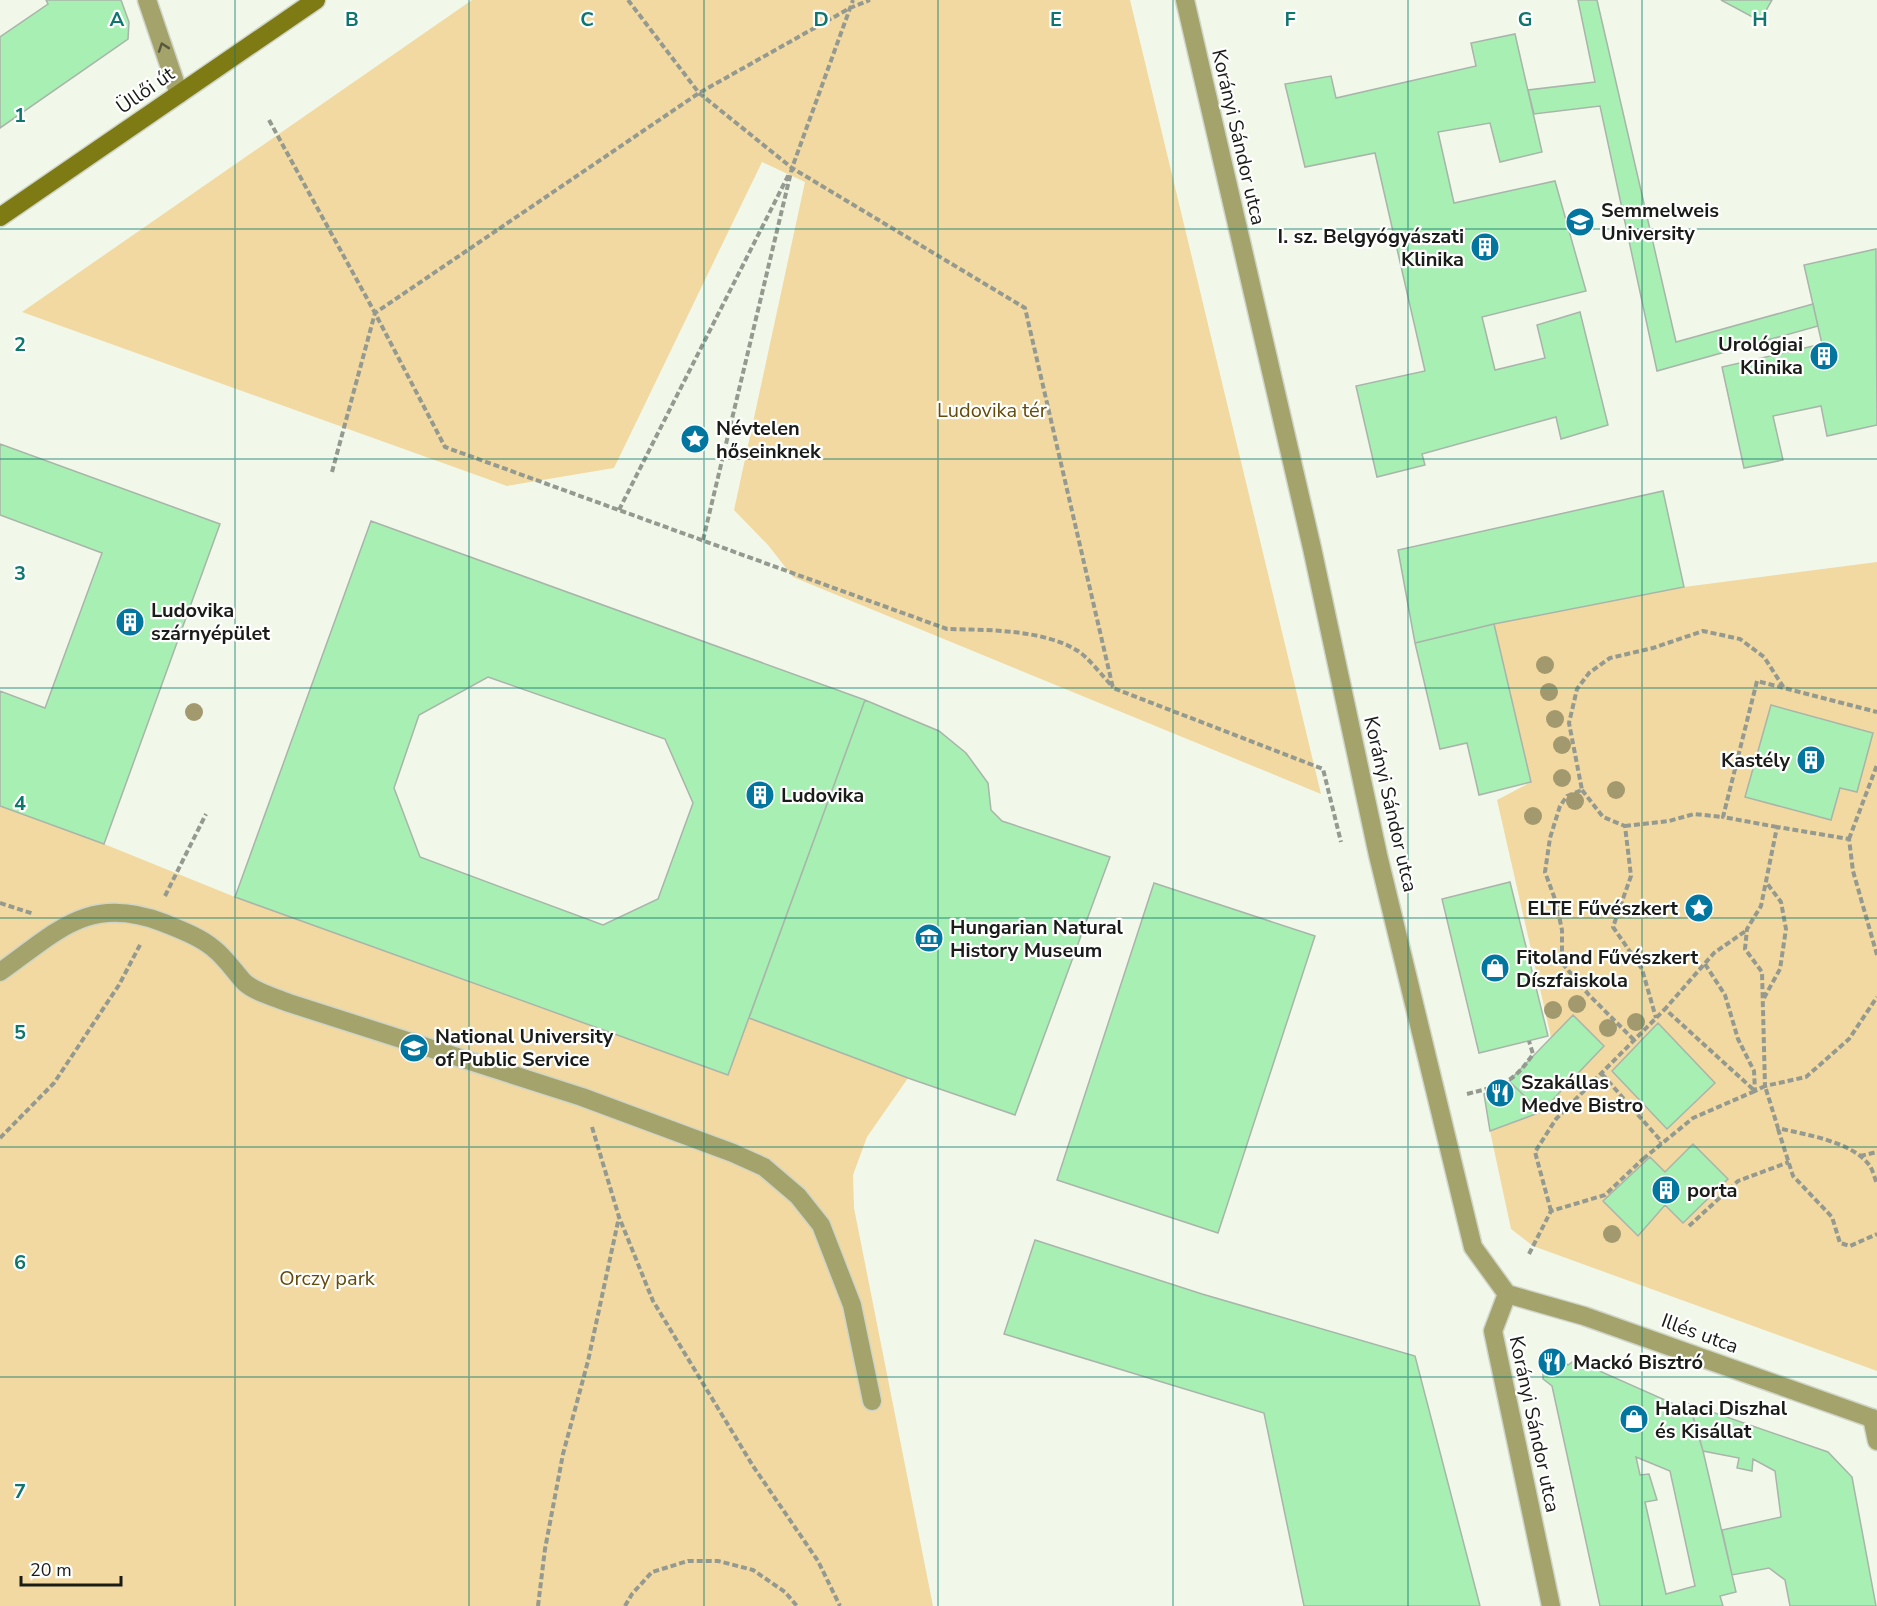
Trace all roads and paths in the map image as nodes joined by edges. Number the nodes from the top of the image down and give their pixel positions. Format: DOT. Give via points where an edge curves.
graph roads {
  1 [pos="147,0"];
  2 [pos="316,0"];
  3 [pos="628,0"];
  4 [pos="853,0"];
  5 [pos="870,0"];
  6 [pos="1185,0"];
  7 [pos="850,8"];
  8 [pos="699,93"];
  9 [pos="179,94"];
  10 [pos="269,120"];
  11 [pos="792,168"];
  12 [pos="0,217"];
  13 [pos="375,313"];
  14 [pos="332,472"];
  15 [pos="619,511"];
  16 [pos="703,540"];
  17 [pos="1113,688"];
  18 [pos="1784,688"];
  19 [pos="1877,712"];
  20 [pos="1877,764"];
  21 [pos="1582,790"];
  22 [pos="207,814"];
  23 [pos="1724,817"];
  24 [pos="1625,826"];
  25 [pos="1777,827"];
  26 [pos="1849,839"];
  27 [pos="1341,842"];
  28 [pos="1766,882"];
  29 [pos="154,919"];
  30 [pos="1748,929"];
  31 [pos="1877,955"];
  32 [pos="1705,964"];
  33 [pos="0,972"];
  34 [pos="1877,997"];
  35 [pos="1764,999"];
  36 [pos="1665,1009"];
  37 [pos="1656,1018"];
  38 [pos="1634,1040"];
  39 [pos="1529,1041"];
  40 [pos="1602,1074"];
  41 [pos="1765,1086"];
  42 [pos="1755,1091"];
  43 [pos="1467,1094"];
  44 [pos="582,1097"];
  45 [pos="1778,1128"];
  46 [pos="0,1138"];
  47 [pos="1877,1152"];
  48 [pos="1860,1156"];
  49 [pos="1643,1159"];
  50 [pos="1788,1162"];
  51 [pos="1877,1184"];
  52 [pos="1551,1211"];
  53 [pos="620,1217"];
  54 [pos="1689,1226"];
  55 [pos="1877,1234"];
  56 [pos="1529,1254"];
  57 [pos="1507,1294"];
  58 [pos="872,1401"];
  59 [pos="1875,1419"];
  60 [pos="1877,1441"];
  61 [pos="538,1606"];
  62 [pos="625,1606"];
  63 [pos="797,1606"];
  64 [pos="840,1606"];
  65 [pos="1551,1606"];
  9 -- 1 [label="street, one-way"];
  2 -- 9 [label="main road, Üllői út"];
  3 -- 8 [label="path"];
  4 -- 7 [label="path"];
  5 -- 7 [label="path"];
  6 -- 57 [label="street, Korányi Sándor utca" via="1378,855 1473,1247"];
  7 -- 8 [label="path"];
  7 -- 11 [label="path"];
  8 -- 11 [label="path"];
  8 -- 13 [label="path"];
  9 -- 12 [label="main road, Üllői út"];
  10 -- 13 [label="path"];
  11 -- 15 [label="path"];
  11 -- 16 [label="path"];
  11 -- 17 [label="path" via="1025,308"];
  13 -- 14 [label="path"];
  13 -- 15 [label="path" via="445,447"];
  15 -- 16 [label="path"];
  16 -- 17 [label="path" via="947,629 1009,631 1049,639 1078,651"];
  17 -- 27 [label="path" via="1323,769"];
  18 -- 19 [label="path"];
  18 -- 21 [label="path" via="1764,657 1740,639 1703,631 1610,658 1589,673 1577,689 1569,723"];
  18 -- 23 [label="path" via="1757,681"];
  20 -- 26 [label="path"];
  21 -- 24 [label="path" via="1603,817"];
  21 -- 38 [label="path" via="1567,796 1560,806 1545,872 1562,930 1562,963"];
  22 -- 29 [label="path"];
  23 -- 24 [label="path" via="1694,814"];
  23 -- 25 [label="path"];
  24 -- 37 [label="path" via="1631,876 1614,927 1642,969"];
  25 -- 26 [label="path"];
  25 -- 28 [label="path"];
  26 -- 31 [label="path" via="1853,871"];
  28 -- 30 [label="path" via="1761,906"];
  28 -- 35 [label="path" via="1781,902 1785,929 1780,969"];
  29 -- 33 [label="street" via="130,913 87,916 66,925"];
  29 -- 44 [label="street" via="213,947 253,989"];
  29 -- 46 [label="path" via="119,985 54,1083"];
  30 -- 32 [label="path"];
  30 -- 35 [label="path" via="1745,949 1762,972"];
  32 -- 36 [label="path"];
  32 -- 42 [label="path" via="1725,995 1738,1040 1754,1071"];
  34 -- 41 [label="path" via="1850,1040 1806,1077"];
  35 -- 41 [label="path"];
  36 -- 37 [label="path"];
  36 -- 42 [label="path"];
  37 -- 38 [label="path"];
  38 -- 40 [label="path"];
  39 -- 43 [label="path" via="1533,1053 1507,1083"];
  40 -- 49 [label="path" via="1661,1141"];
  40 -- 52 [label="path" via="1556,1119 1535,1152"];
  41 -- 42 [label="path"];
  41 -- 45 [label="path"];
  42 -- 49 [label="path" via="1693,1118"];
  44 -- 53 [label="path"];
  44 -- 58 [label="street" via="764,1167 798,1196 821,1225 852,1305"];
  45 -- 48 [label="path" via="1844,1146"];
  45 -- 50 [label="path"];
  47 -- 48 [label="path"];
  48 -- 51 [label="path"];
  49 -- 52 [label="path" via="1605,1196"];
  50 -- 54 [label="path" via="1738,1181"];
  50 -- 55 [label="path" via="1793,1176 1832,1217 1840,1243 1850,1246"];
  52 -- 56 [label="path"];
  53 -- 61 [label="path" via="563,1454"];
  53 -- 64 [label="path" via="653,1301 753,1466 818,1561"];
  57 -- 59 [label="street, Illés utca" via="1584,1316"];
  57 -- 65 [label="street, Korányi Sándor utca" via="1493,1331"];
  59 -- 60 [label="street"];
  62 -- 63 [label="path" via="652,1572 688,1561 718,1561 753,1570 785,1592"];
}
